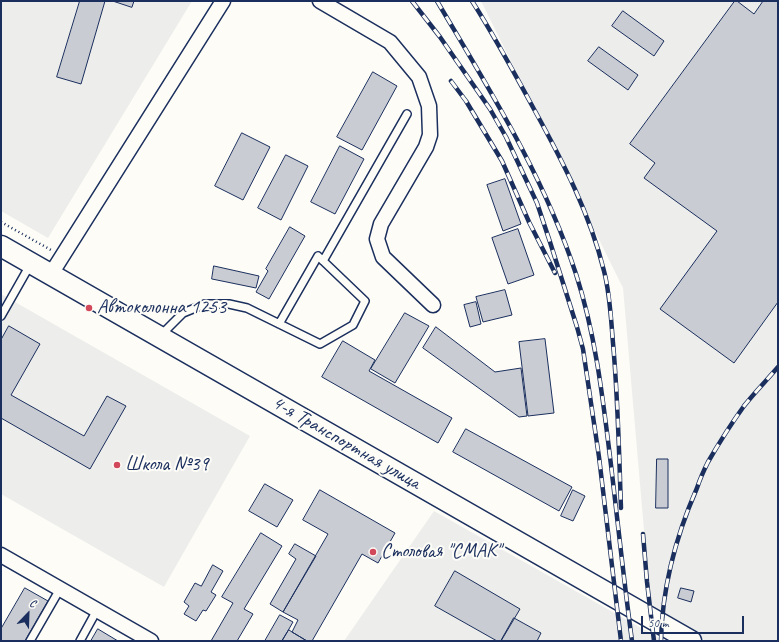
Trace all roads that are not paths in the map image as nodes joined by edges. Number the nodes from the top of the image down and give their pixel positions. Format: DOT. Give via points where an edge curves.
graph roads {
  1 [pos="223,1"];
  2 [pos="320,1"];
  3 [pos="407,114"];
  4 [pos="1,246"];
  5 [pos="324,261"];
  6 [pos="31,263"];
  7 [pos="51,274"];
  8 [pos="433,305"];
  9 [pos="1,316"];
  10 [pos="279,324"];
  11 [pos="160,336"];
  12 [pos="1,555"];
  13 [pos="60,589"];
  14 [pos="97,610"];
  15 [pos="30,641"];
  16 [pos="80,641"];
  17 [pos="152,641"];
  18 [pos="691,641"];
  1 -- 7 [label="street"];
  2 -- 8 [label="street" via="390,42 419,77 429,106 430,135 426,147 381,224 376,239 383,257"];
  3 -- 5 [label="lane"];
  4 -- 6 [label="main road, 4-я Транспортная улица"];
  5 -- 10 [label="lane" via="318,256"];
  5 -- 10 [label="lane" via="365,301 353,325 320,344"];
  6 -- 7 [label="main road, 4-я Транспортная улица"];
  6 -- 9 [label="lane"];
  7 -- 11 [label="main road, 4-я Транспортная улица"];
  10 -- 11 [label="lane" via="247,308 229,304 205,304 183,313"];
  11 -- 18 [label="main road, 4-я Транспортная улица"];
  12 -- 13 [label="street"];
  13 -- 14 [label="street"];
  13 -- 15 [label="lane"];
  14 -- 16 [label="lane"];
  14 -- 17 [label="street"];
}
